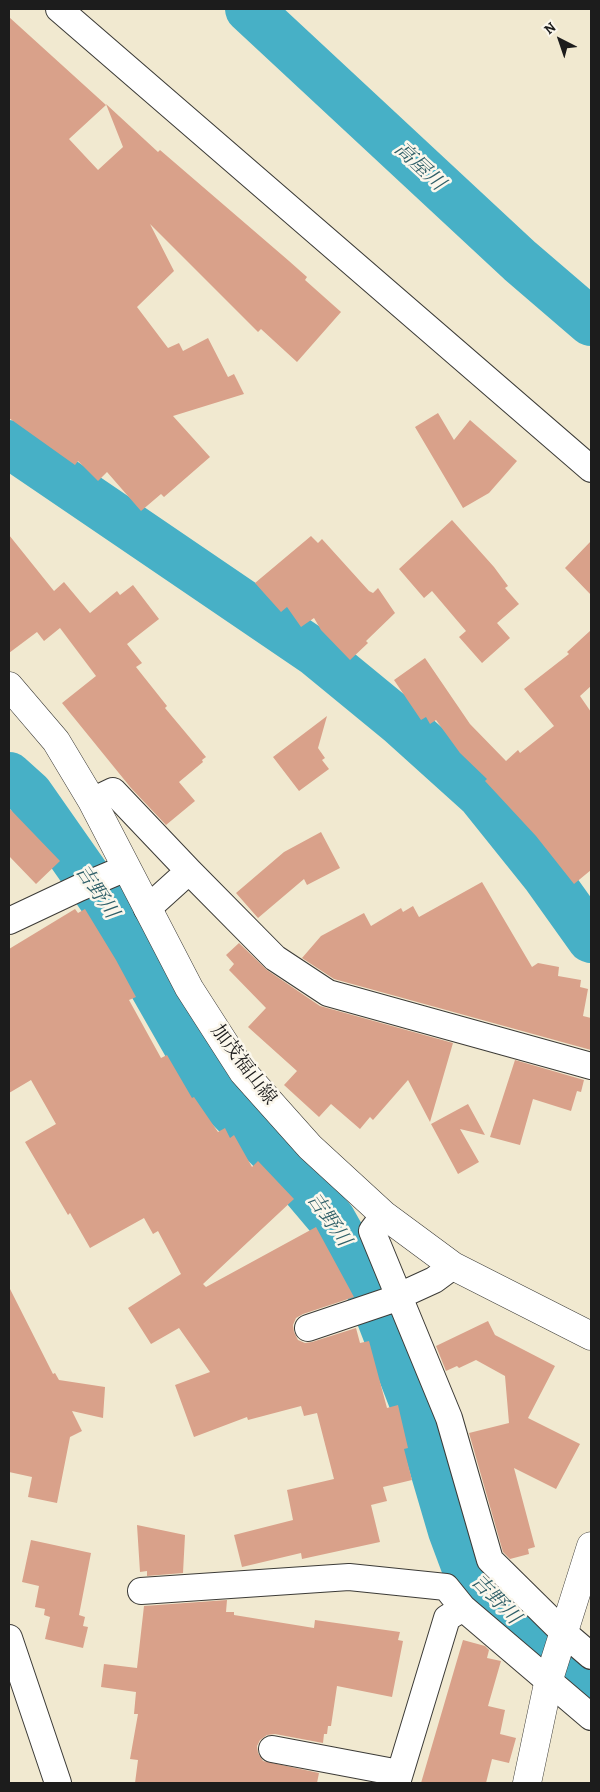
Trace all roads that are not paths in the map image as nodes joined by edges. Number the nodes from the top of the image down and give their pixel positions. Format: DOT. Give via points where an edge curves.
graph roads {
  1 [pos="60,9"];
  2 [pos="591,469"];
  3 [pos="9,686"];
  4 [pos="92,801"];
  5 [pos="117,872"];
  6 [pos="189,872"];
  7 [pos="147,909"];
  8 [pos="9,921"];
  9 [pos="591,1066"];
  10 [pos="384,1215"];
  11 [pos="453,1266"];
  12 [pos="392,1299"];
  13 [pos="308,1328"];
  14 [pos="591,1336"];
  15 [pos="591,1546"];
  16 [pos="141,1591"];
  17 [pos="463,1608"];
  18 [pos="563,1632"];
  19 [pos="9,1638"];
  20 [pos="591,1656"];
  21 [pos="549,1679"];
  22 [pos="591,1717"];
  23 [pos="272,1749"];
  24 [pos="398,1778"];
  25 [pos="58,1783"];
  26 [pos="527,1783"];
  1 -- 2 [label="street"];
  3 -- 4 [label="main road, 加茂福山線" via="56,741"];
  4 -- 5 [label="main road, 加茂福山線"];
  4 -- 6 [label="street" via="113,791"];
  5 -- 7 [label="main road, 加茂福山線"];
  5 -- 8 [label="street"];
  6 -- 7 [label="street"];
  6 -- 9 [label="street" via="275,958 328,993"];
  7 -- 10 [label="main road, 加茂福山線" via="189,988 244,1072 310,1147"];
  10 -- 11 [label="main road, 加茂福山線"];
  10 -- 12 [label="street" via="372,1232"];
  11 -- 12 [label="street" via="434,1280"];
  11 -- 14 [label="main road, 加茂福山線"];
  12 -- 13 [label="street"];
  12 -- 18 [label="street" via="449,1418 490,1560"];
  15 -- 18 [label="main road"];
  16 -- 17 [label="street" via="348,1577 446,1587"];
  17 -- 21 [label="street"];
  17 -- 24 [label="street" via="447,1618"];
  18 -- 20 [label="street"];
  18 -- 21 [label="main road"];
  19 -- 25 [label="street"];
  21 -- 22 [label="street"];
  21 -- 26 [label="main road"];
  23 -- 24 [label="street"];
}
